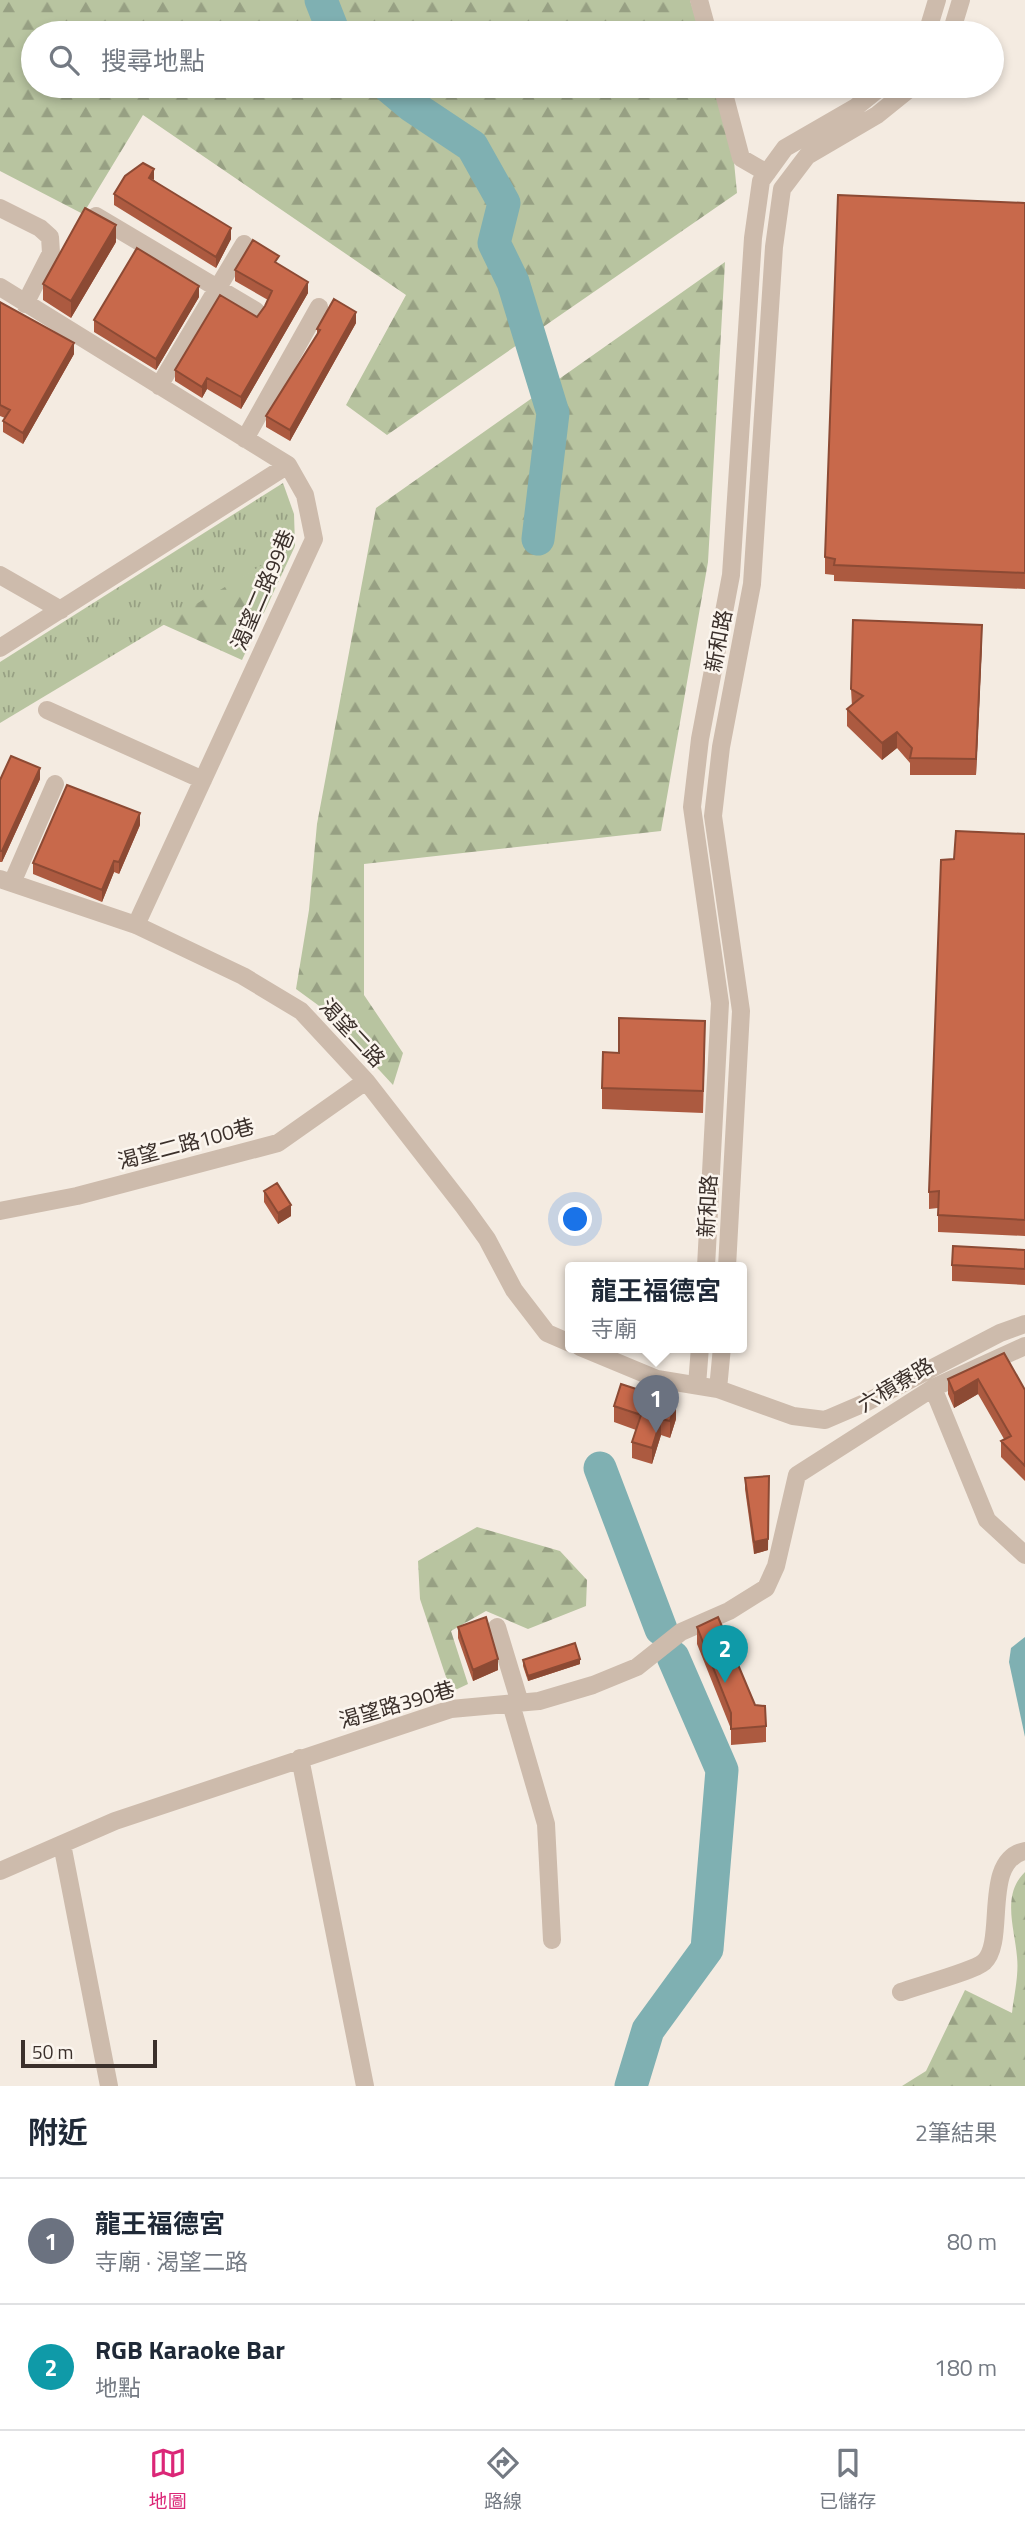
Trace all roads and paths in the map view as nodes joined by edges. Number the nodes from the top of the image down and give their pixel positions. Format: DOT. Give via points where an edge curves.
graph roads {
  1 [pos="699,0"];
  2 [pos="937,0"];
  3 [pos="961,0"];
  4 [pos="705,21"];
  5 [pos="931,21"];
  6 [pos="955,21"];
  7 [pos="725,98"];
  8 [pos="867,98"];
  9 [pos="898,98"];
  10 [pos="767,173"];
  11 [pos="0,208"];
  12 [pos="90,213"];
  13 [pos="244,244"];
  14 [pos="0,287"];
  15 [pos="218,288"];
  16 [pos="25,304"];
  17 [pos="319,307"];
  18 [pos="256,311"];
  19 [pos="159,386"];
  20 [pos="245,439"];
  21 [pos="288,465"];
  22 [pos="0,575"];
  23 [pos="61,610"];
  24 [pos="0,648"];
  25 [pos="47,710"];
  26 [pos="203,780"];
  27 [pos="55,784"];
  28 [pos="6,881"];
  29 [pos="136,925"];
  30 [pos="366,1081"];
  31 [pos="0,1211"];
  32 [pos="706,1262"];
  33 [pos="727,1262"];
  34 [pos="1025,1324"];
  35 [pos="565,1341"];
  36 [pos="1025,1346"];
  37 [pos="594,1353"];
  38 [pos="700,1353"];
  39 [pos="721,1353"];
  40 [pos="697,1385"];
  41 [pos="933,1388"];
  42 [pos="718,1389"];
  43 [pos="797,1475"];
  44 [pos="1025,1555"];
  45 [pos="497,1627"];
  46 [pos="515,1704"];
  47 [pos="300,1758"];
  48 [pos="62,1844"];
  49 [pos="1025,1851"];
  50 [pos="0,1871"];
  51 [pos="552,1940"];
  52 [pos="901,1992"];
  53 [pos="109,2086"];
  54 [pos="365,2086"];
  1 -- 4 [label="street"];
  2 -- 5 [label="street"];
  3 -- 6 [label="street"];
  7 -- 10 [label="street" via="741,158"];
  8 -- 10 [label="street, 新和路" via="785,148"];
  9 -- 33 [label="street, 新和路" via="807,156 782,189 774,247 752,583 721,747 713,816 741,1011"];
  10 -- 32 [label="street, 新和路" via="761,181 753,238 731,575 692,807 720,1003"];
  11 -- 16 [label="street" via="50,237 51,253"];
  12 -- 15 [label="street"];
  13 -- 15 [label="street"];
  14 -- 16 [label="street, 渴望二路99巷"];
  15 -- 18 [label="street"];
  15 -- 19 [label="street"];
  16 -- 19 [label="street, 渴望二路99巷"];
  17 -- 20 [label="street"];
  19 -- 20 [label="street, 渴望二路99巷"];
  20 -- 21 [label="street, 渴望二路99巷"];
  21 -- 23 [label="street"];
  21 -- 26 [label="street, 渴望二路99巷" via="305,495 314,539"];
  22 -- 23 [label="street"];
  23 -- 24 [label="street"];
  25 -- 26 [label="street"];
  26 -- 29 [label="street, 渴望二路99巷"];
  27 -- 28 [label="street"];
  28 -- 29 [label="street, 渴望二路"];
  29 -- 30 [label="street, 渴望二路" via="243,976 301,1011"];
  30 -- 31 [label="street, 渴望二路100巷" via="278,1143 77,1196"];
  30 -- 35 [label="street, 渴望二路" via="464,1207 514,1290 547,1333"];
  34 -- 42 [label="street" via="825,1420 793,1416"];
  36 -- 41 [label="street, 六槓寮路"];
  37 -- 40 [label="street" via="657,1379"];
  38 -- 40 [label="street"];
  39 -- 42 [label="street"];
  40 -- 42 [label="street"];
  41 -- 43 [label="street, 六槓寮路"];
  41 -- 44 [label="street" via="987,1520"];
  43 -- 46 [label="street, 渴望路390巷" via="776,1566 766,1588 681,1632 637,1667 593,1685"];
  45 -- 46 [label="street"];
  46 -- 47 [label="street, 渴望路390巷" via="451,1709"];
  46 -- 51 [label="street" via="546,1824"];
  47 -- 48 [label="street, 渴望路390巷" via="115,1821"];
  47 -- 54 [label="street"];
  48 -- 50 [label="street, 渴望路390巷"];
  48 -- 53 [label="street"];
  49 -- 52 [label="street" via="1006,1864 999,1883 993,1950 982,1964"];
}
